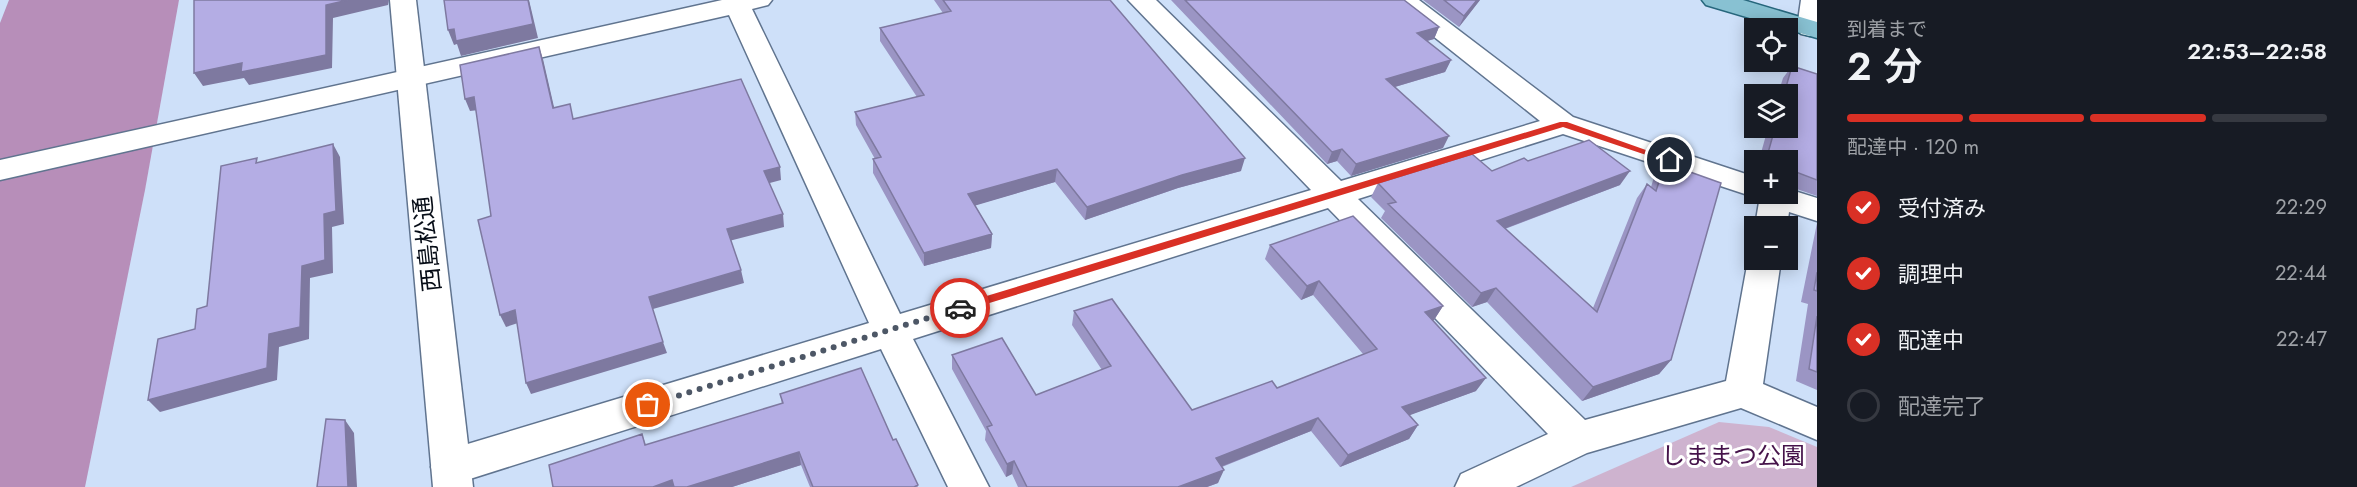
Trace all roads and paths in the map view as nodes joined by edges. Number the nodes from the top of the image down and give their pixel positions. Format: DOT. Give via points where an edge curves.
graph roads {
  1 [pos="403,0"];
  2 [pos="1141,0"];
  3 [pos="1403,0"];
  4 [pos="1715,0"];
  5 [pos="1814,0"];
  6 [pos="744,2"];
  7 [pos="1813,29"];
  8 [pos="410,79"];
  9 [pos="1563,124"];
  10 [pos="0,170"];
  11 [pos="1744,184"];
  12 [pos="1334,194"];
  13 [pos="1798,203"];
  14 [pos="1817,210"];
  15 [pos="1763,270"];
  16 [pos="890,330"];
  17 [pos="1743,392"];
  18 [pos="1817,424"];
  19 [pos="1578,439"];
  20 [pos="452,477"];
  21 [pos="969,487"];
  22 [pos="1475,487"];
  1 -- 8 [label="street, 西島松通"];
  2 -- 12 [label="street"];
  3 -- 9 [label="street"];
  4 -- 7 [label="main road"];
  5 -- 7 [label="street"];
  6 -- 8 [label="street"];
  6 -- 16 [label="street"];
  8 -- 10 [label="street"];
  8 -- 20 [label="street, 西島松通"];
  9 -- 11 [label="street"];
  9 -- 12 [label="street"];
  12 -- 16 [label="street"];
  12 -- 19 [label="street"];
  13 -- 14 [label="street"];
  15 -- 17 [label="street"];
  16 -- 20 [label="street"];
  16 -- 21 [label="street"];
  17 -- 18 [label="street"];
  17 -- 19 [label="street"];
  19 -- 22 [label="street"];
}
